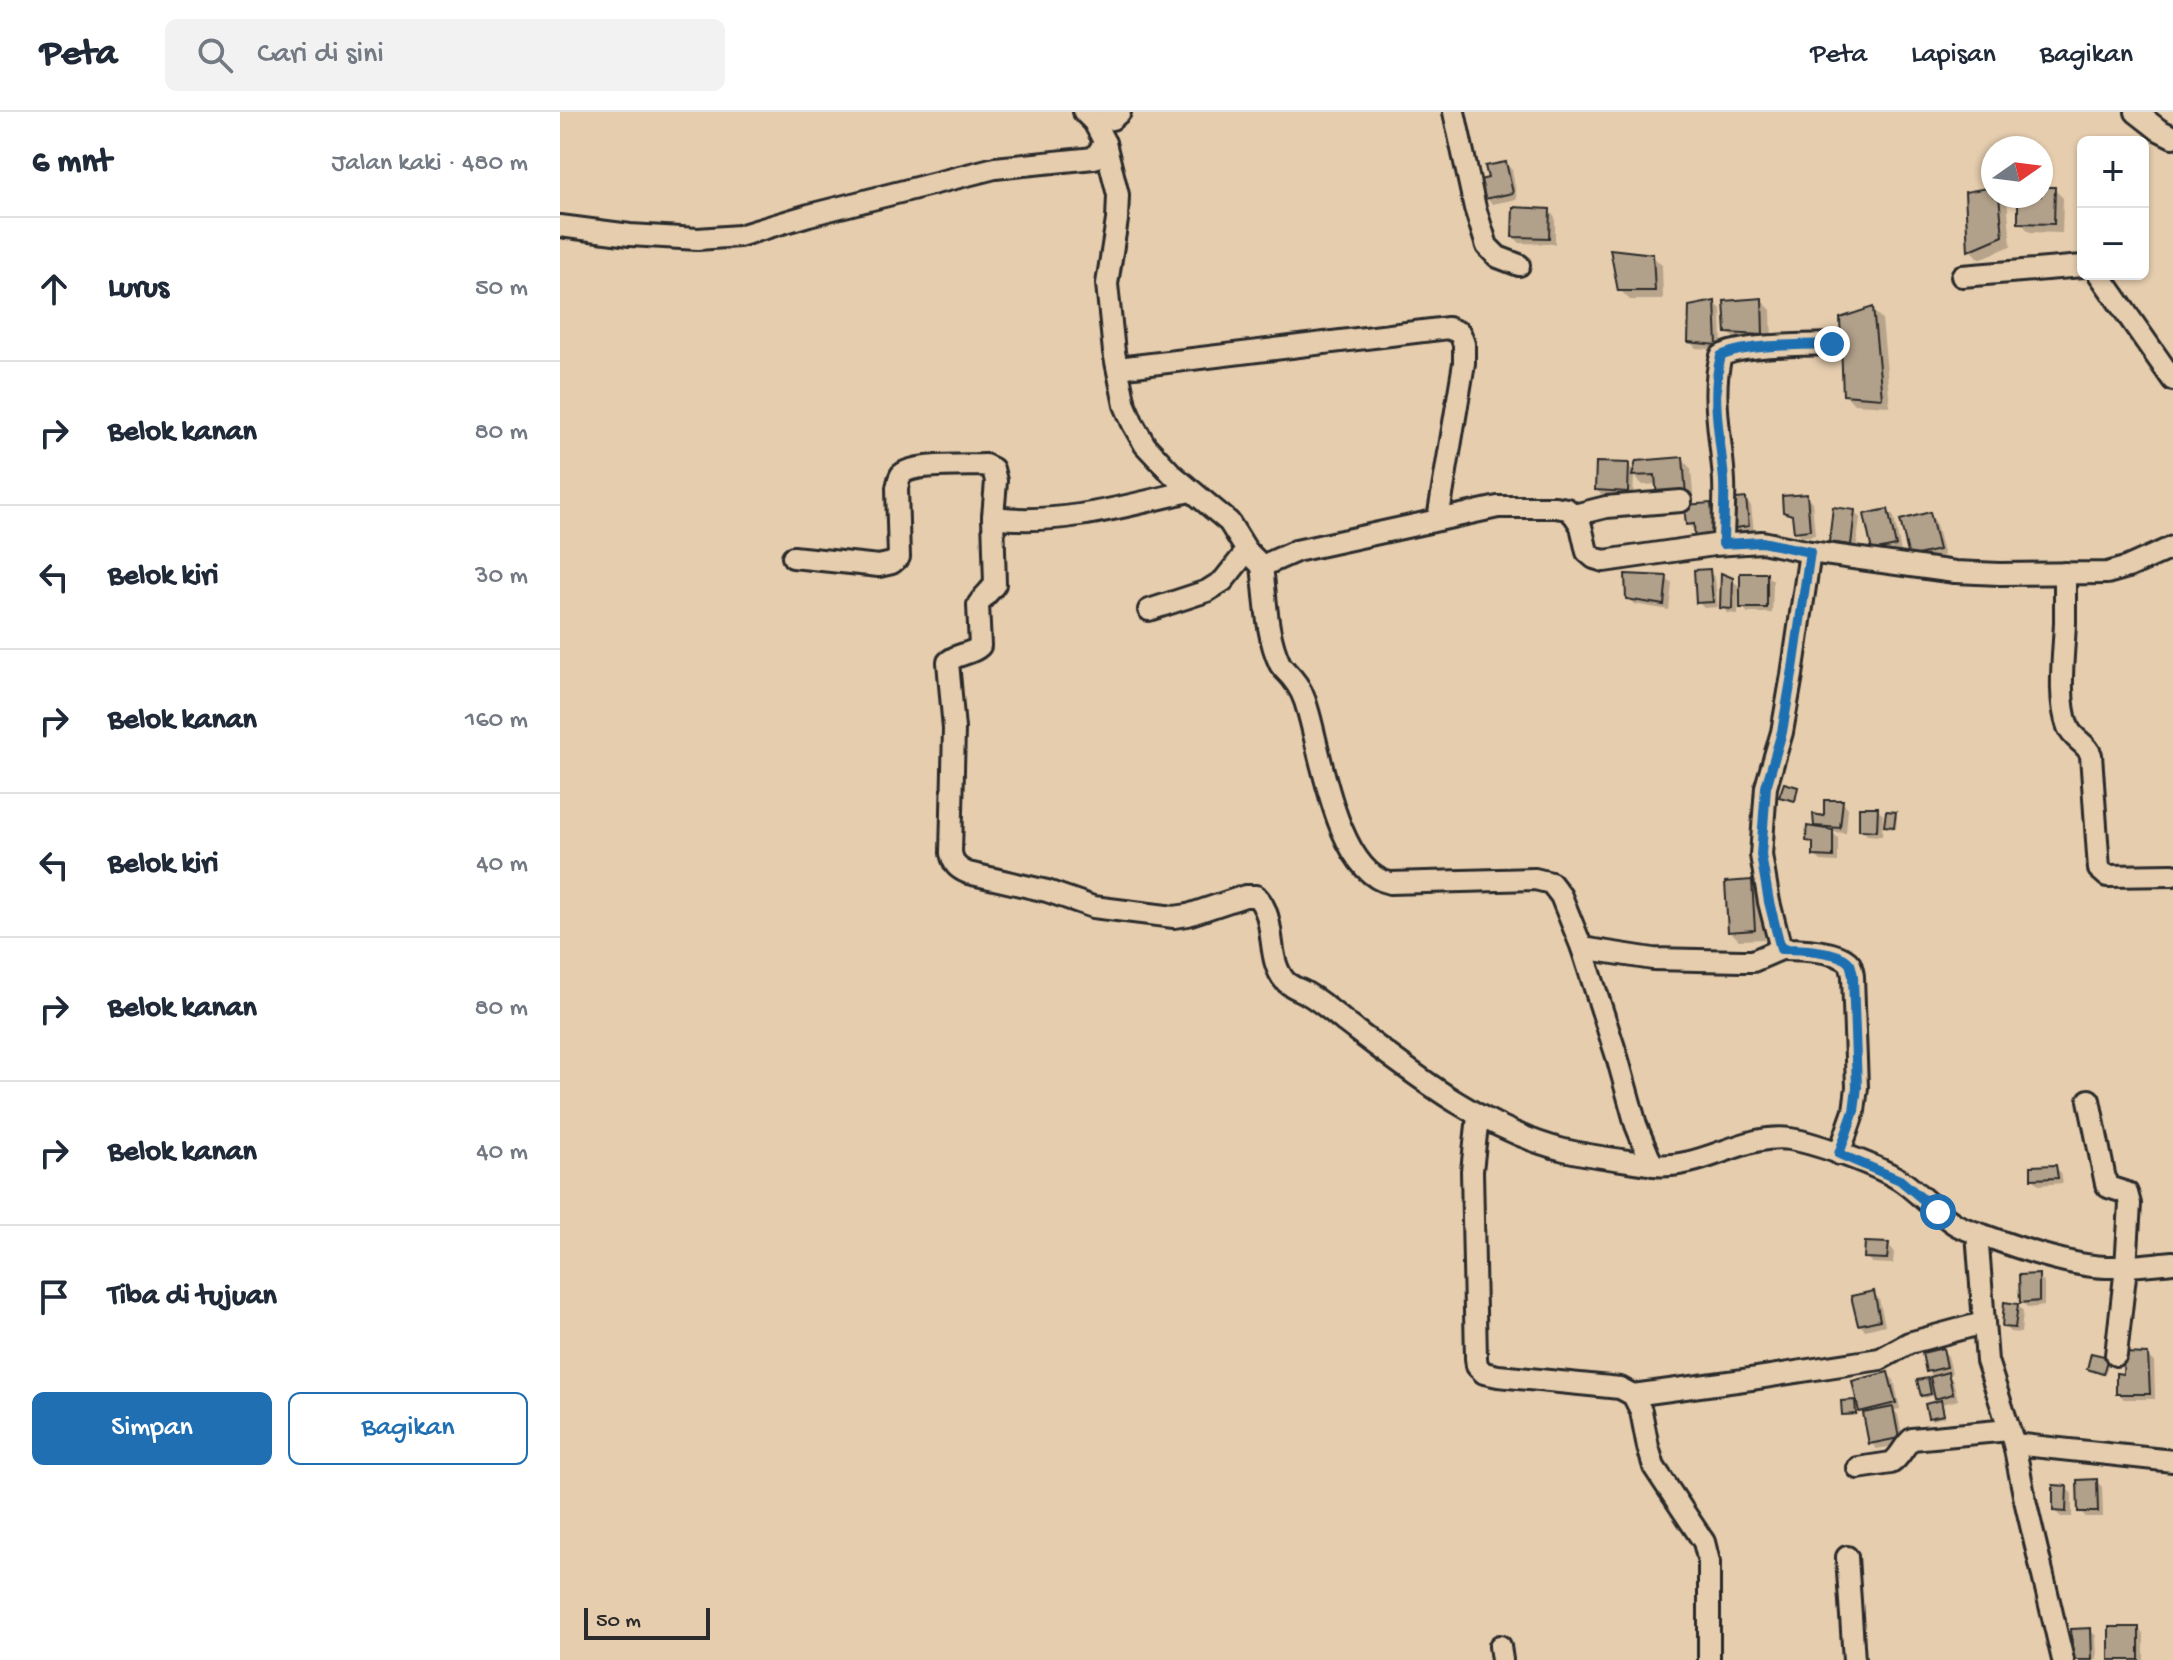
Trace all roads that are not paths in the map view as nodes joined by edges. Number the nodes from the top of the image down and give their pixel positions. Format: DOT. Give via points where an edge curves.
graph roads {
  1 [pos="1120,112"];
  2 [pos="1454,112"];
  3 [pos="2136,112"];
  4 [pos="1089,117"];
  5 [pos="2173,137"];
  6 [pos="1105,143"];
  7 [pos="560,226"];
  8 [pos="1519,265"];
  9 [pos="2077,266"];
  10 [pos="1962,276"];
  11 [pos="2103,280"];
  12 [pos="1832,344"];
  13 [pos="1118,368"];
  14 [pos="2173,380"];
  15 [pos="1190,491"];
  16 [pos="1681,501"];
  17 [pos="1574,515"];
  18 [pos="993,517"];
  19 [pos="1438,519"];
  20 [pos="1723,544"];
  21 [pos="2173,547"];
  22 [pos="1247,551"];
  23 [pos="1810,552"];
  24 [pos="793,557"];
  25 [pos="1262,566"];
  26 [pos="2065,573"];
  27 [pos="1149,610"];
  28 [pos="2173,875"];
  29 [pos="1582,948"];
  30 [pos="1781,949"];
  31 [pos="2089,1100"];
  32 [pos="1478,1116"];
  33 [pos="1839,1154"];
  34 [pos="1654,1165"];
  35 [pos="1977,1233"];
  36 [pos="2173,1262"];
  37 [pos="2126,1267"];
  38 [pos="1983,1323"];
  39 [pos="2116,1355"];
  40 [pos="1633,1395"];
  41 [pos="2011,1437"];
  42 [pos="2173,1461"];
  43 [pos="1858,1468"];
  44 [pos="1847,1557"];
  45 [pos="1709,1660"];
  46 [pos="1854,1660"];
  47 [pos="2063,1660"];
  1 -- 4 [label="street" via="1112,119"];
  2 -- 8 [label="street" via="1487,246"];
  3 -- 5 [label="street"];
  4 -- 6 [label="street"];
  6 -- 7 [label="street" via="1094,158 995,168 739,236 698,239"];
  6 -- 13 [label="street" via="1118,195 1107,284"];
  9 -- 10 [label="street"];
  11 -- 14 [label="street"];
  12 -- 20 [label="street" via="1766,347 1721,356 1717,415"];
  13 -- 15 [label="street" via="1125,405 1145,445"];
  13 -- 19 [label="street" via="1448,328 1460,333 1464,363"];
  15 -- 18 [label="street" via="1055,517"];
  15 -- 22 [label="street" via="1229,522"];
  16 -- 17 [label="street"];
  17 -- 19 [label="street" via="1555,507 1498,507"];
  17 -- 20 [label="street" via="1587,552 1604,561"];
  18 -- 24 [label="street" via="993,469 985,465 905,471 897,488 899,557 892,563"];
  18 -- 32 [label="street" via="995,584 978,605 980,646 948,662 954,729 951,853 957,868 1093,907 1174,917 1256,896 1283,979"];
  19 -- 25 [label="street" via="1296,551"];
  20 -- 23 [label="street" via="1762,542"];
  21 -- 26 [label="street" via="2107,573"];
  22 -- 25 [label="street"];
  22 -- 27 [label="street" via="1223,581 1207,591"];
  23 -- 26 [label="street" via="1955,572"];
  23 -- 30 [label="street" via="1782,732 1766,787 1761,855"];
  25 -- 29 [label="street" via="1276,654 1301,690 1331,797 1357,860 1390,883 1551,883"];
  26 -- 28 [label="street" via="2066,714 2073,736 2091,755 2099,869 2107,876"];
  29 -- 30 [label="street" via="1653,959 1742,961"];
  29 -- 34 [label="street" via="1636,1125"];
  30 -- 33 [label="street" via="1842,957 1851,965 1857,1087"];
  31 -- 37 [label="street" via="2106,1184 2129,1197"];
  32 -- 34 [label="street" via="1564,1150"];
  32 -- 40 [label="street" via="1472,1171 1477,1366 1498,1376 1620,1388"];
  33 -- 34 [label="street" via="1770,1138 1684,1163"];
  33 -- 35 [label="street" via="1900,1180 1957,1225"];
  35 -- 37 [label="street" via="2078,1263"];
  35 -- 38 [label="street"];
  36 -- 37 [label="street"];
  37 -- 39 [label="street"];
  38 -- 40 [label="street" via="1909,1343 1880,1359"];
  38 -- 41 [label="street" via="1987,1361"];
  40 -- 45 [label="street" via="1654,1467 1707,1552"];
  41 -- 42 [label="street"];
  41 -- 43 [label="street" via="1912,1439 1891,1463"];
  41 -- 47 [label="street"];
  44 -- 46 [label="street"];
}
